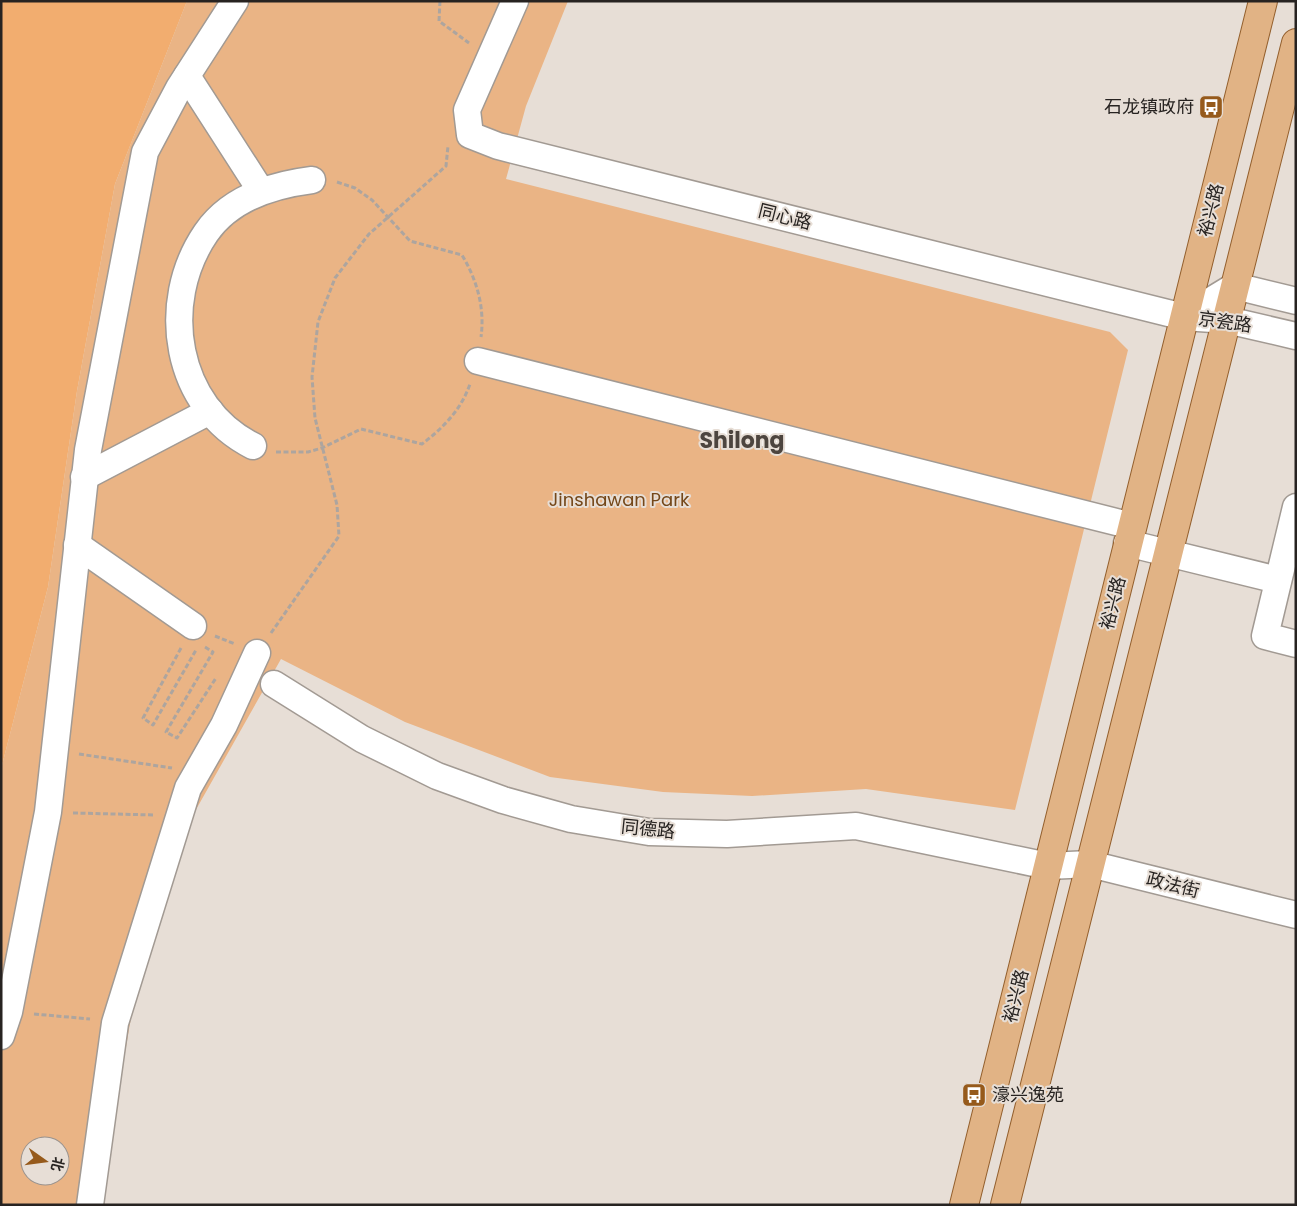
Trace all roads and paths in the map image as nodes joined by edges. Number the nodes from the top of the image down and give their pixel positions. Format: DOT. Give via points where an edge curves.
graph roads {
  1 [pos="235,1"];
  2 [pos="440,1"];
  3 [pos="515,1"];
  4 [pos="1263,1"];
  5 [pos="1296,43"];
  6 [pos="481,49"];
  7 [pos="187,76"];
  8 [pos="449,137"];
  9 [pos="312,180"];
  10 [pos="261,191"];
  11 [pos="389,217"];
  12 [pos="1235,286"];
  13 [pos="1296,301"];
  14 [pos="1184,317"];
  15 [pos="1226,320"];
  16 [pos="1296,336"];
  17 [pos="478,361"];
  18 [pos="210,411"];
  19 [pos="253,446"];
  20 [pos="322,448"];
  21 [pos="84,477"];
  22 [pos="1296,507"];
  23 [pos="1130,534"];
  24 [pos="77,545"];
  25 [pos="1168,553"];
  26 [pos="1278,580"];
  27 [pos="193,626"];
  28 [pos="1296,644"];
  29 [pos="257,653"];
  30 [pos="217,676"];
  31 [pos="274,684"];
  32 [pos="56,750"];
  33 [pos="182,769"];
  34 [pos="48,812"];
  35 [pos="163,816"];
  36 [pos="1090,864"];
  37 [pos="1048,866"];
  38 [pos="1296,915"];
  39 [pos="96,1020"];
  40 [pos="5,1024"];
  41 [pos="90,1205"];
  42 [pos="964,1205"];
  43 [pos="1005,1205"];
  1 -- 7 [label="street"];
  2 -- 6 [label="path" via="439,21"];
  3 -- 6 [label="street"];
  4 -- 14 [label="main road, 裕兴路"];
  5 -- 12 [label="main road"];
  6 -- 14 [label="street, 同心路" via="467,110 470,136 498,146"];
  7 -- 10 [label="street"];
  7 -- 21 [label="street" via="145,152"];
  8 -- 11 [label="path" via="446,166"];
  9 -- 10 [label="street"];
  9 -- 11 [label="path" via="332,181 355,188"];
  10 -- 18 [label="street" via="233,207 207,232 190,265 180,300 179,334 184,366"];
  11 -- 17 [label="path" via="410,241 462,255 474,275 481,303"];
  11 -- 20 [label="path" via="369,234 335,278 318,322 312,377 315,418"];
  12 -- 13 [label="street, 京瓷路"];
  12 -- 14 [label="street, 京瓷路"];
  12 -- 15 [label="main road"];
  14 -- 15 [label="street, 京瓷路"];
  14 -- 23 [label="main road, 裕兴路"];
  15 -- 16 [label="street, 京瓷路"];
  15 -- 25 [label="main road"];
  17 -- 20 [label="path" via="466,395 445,426 422,444 360,429"];
  17 -- 23 [label="street"];
  18 -- 19 [label="street" via="239,439"];
  18 -- 21 [label="street"];
  19 -- 20 [label="path" via="264,451 292,453"];
  20 -- 29 [label="path" via="337,505 339,536"];
  21 -- 24 [label="street"];
  22 -- 26 [label="street"];
  23 -- 25 [label="street"];
  23 -- 37 [label="main road, 裕兴路"];
  24 -- 27 [label="street"];
  24 -- 32 [label="street"];
  25 -- 26 [label="street"];
  25 -- 36 [label="main road"];
  26 -- 28 [label="street" via="1265,636"];
  27 -- 29 [label="path"];
  27 -- 30 [label="path" via="143,718 153,725 199,644 213,652 166,732 177,738"];
  29 -- 41 [label="street" via="224,725 188,788 115,1023"];
  31 -- 37 [label="street, 同德路" via="362,739 437,776 503,800 571,819 649,832 727,834 856,826"];
  32 -- 33 [label="path"];
  32 -- 34 [label="street"];
  34 -- 35 [label="path"];
  34 -- 40 [label="street"];
  36 -- 37 [label="street, 政法街"];
  36 -- 38 [label="street, 政法街"];
  36 -- 43 [label="main road"];
  37 -- 42 [label="main road, 裕兴路"];
  39 -- 40 [label="path"];
}
